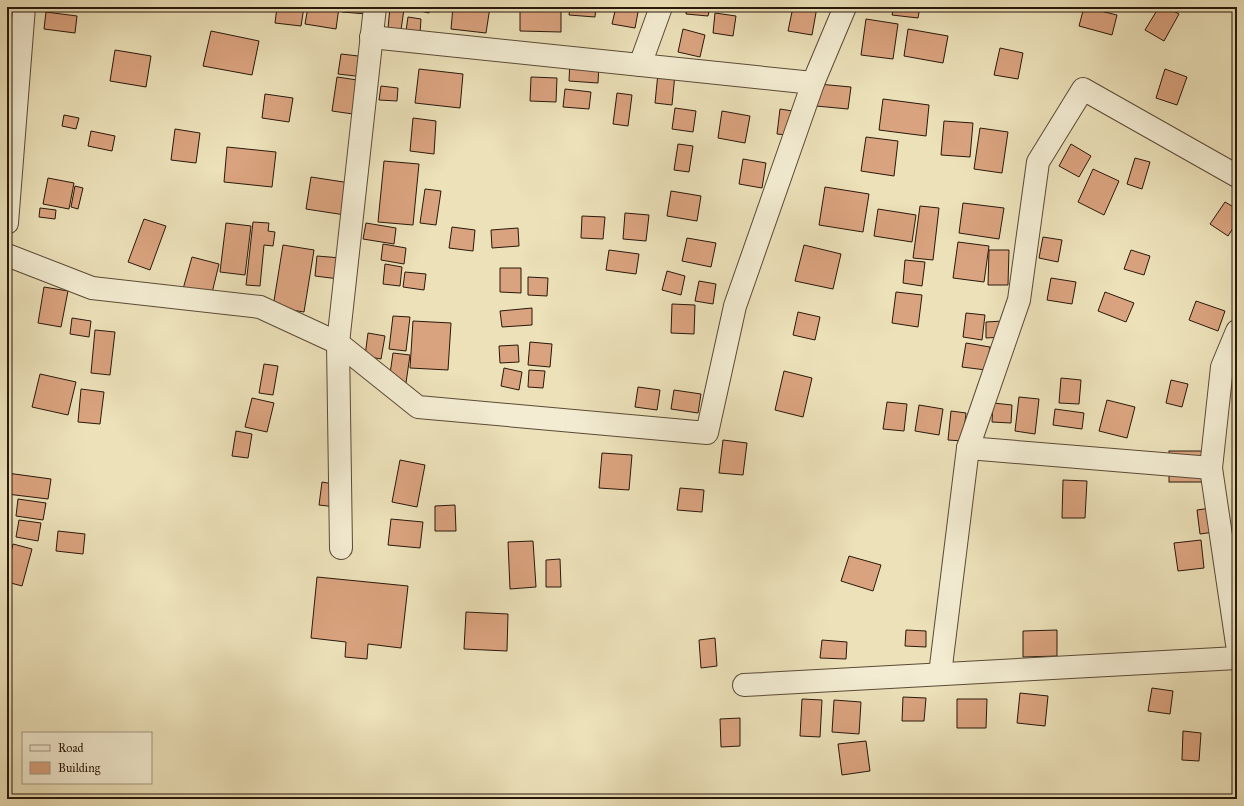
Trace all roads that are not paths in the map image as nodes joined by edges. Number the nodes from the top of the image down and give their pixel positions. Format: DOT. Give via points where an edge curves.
graph roads {
  1 [pos="375,7"];
  2 [pos="661,7"];
  3 [pos="845,7"];
  4 [pos="18,8"];
  5 [pos="371,37"];
  6 [pos="640,65"];
  7 [pos="813,83"];
  8 [pos="1237,176"];
  9 [pos="7,223"];
  10 [pos="7,255"];
  11 [pos="1237,331"];
  12 [pos="338,343"];
  13 [pos="1230,367"];
  14 [pos="968,448"];
  15 [pos="1211,468"];
  16 [pos="1228,522"];
  17 [pos="341,548"];
  18 [pos="1237,644"];
  19 [pos="1237,658"];
  20 [pos="940,674"];
  21 [pos="744,685"];
  1 -- 5 [label="street"];
  2 -- 6 [label="street"];
  3 -- 7 [label="street"];
  4 -- 9 [label="street"];
  5 -- 6 [label="street"];
  5 -- 12 [label="street"];
  6 -- 7 [label="street"];
  7 -- 12 [label="street" via="735,306 707,434 418,407"];
  8 -- 14 [label="street" via="1083,90 1038,162 1018,300"];
  10 -- 12 [label="street" via="92,288 260,307"];
  11 -- 13 [label="street"];
  12 -- 17 [label="street"];
  13 -- 15 [label="street"];
  14 -- 15 [label="street"];
  14 -- 20 [label="street"];
  15 -- 16 [label="street"];
  16 -- 18 [label="street"];
  19 -- 20 [label="street"];
  20 -- 21 [label="street"];
}
